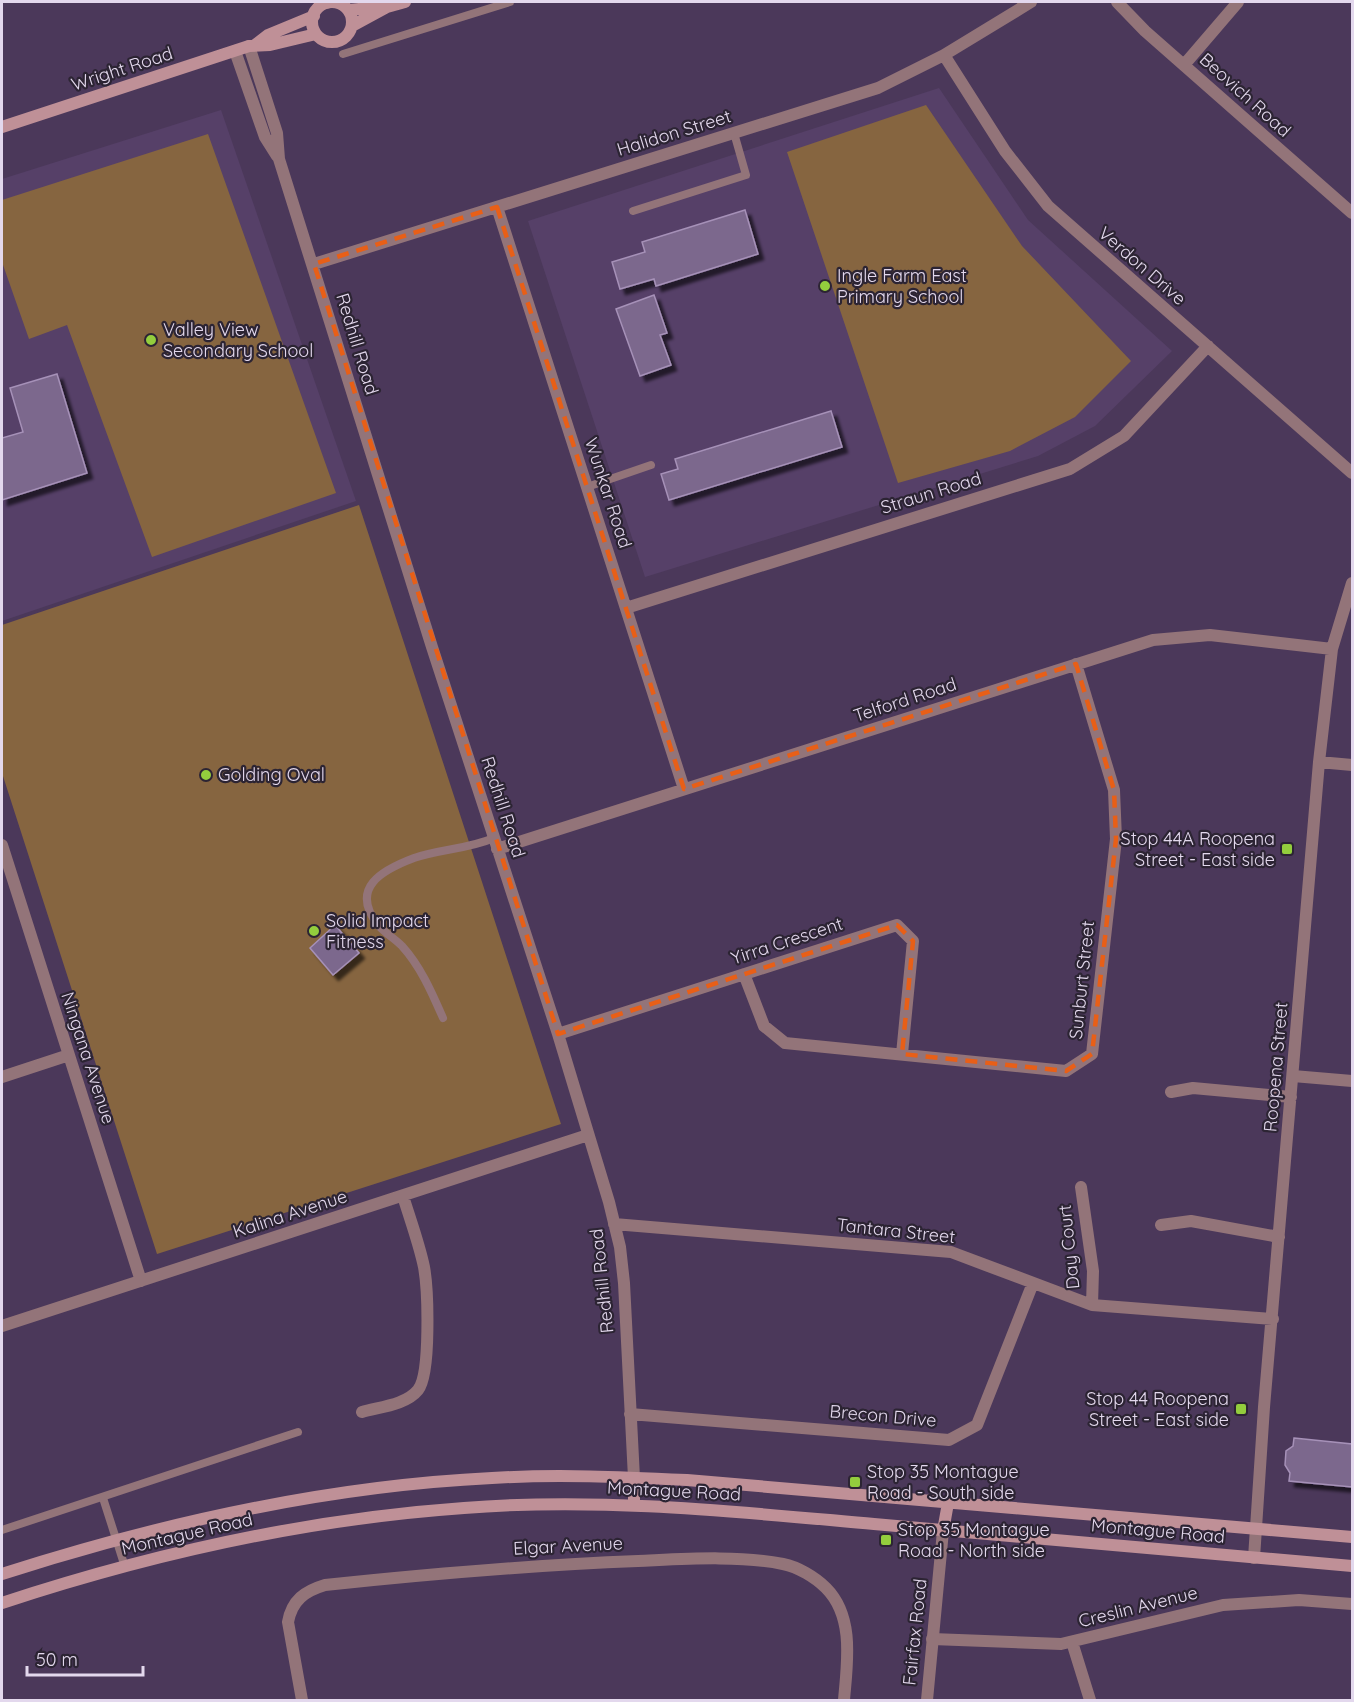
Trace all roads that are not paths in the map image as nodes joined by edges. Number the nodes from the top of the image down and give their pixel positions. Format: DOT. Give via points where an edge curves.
graph roads {
  1 [pos="327,2"];
  2 [pos="405,2"];
  3 [pos="510,2"];
  4 [pos="1031,2"];
  5 [pos="1117,2"];
  6 [pos="1238,2"];
  7 [pos="387,7"];
  8 [pos="348,10"];
  9 [pos="314,16"];
  10 [pos="352,26"];
  11 [pos="316,34"];
  12 [pos="252,46"];
  13 [pos="235,51"];
  14 [pos="343,54"];
  15 [pos="944,55"];
  16 [pos="1184,65"];
  17 [pos="2,127"];
  18 [pos="734,133"];
  19 [pos="279,159"];
  20 [pos="497,207"];
  21 [pos="633,211"];
  22 [pos="1353,213"];
  23 [pos="314,264"];
  24 [pos="1208,346"];
  25 [pos="651,465"];
  26 [pos="1353,473"];
  27 [pos="587,487"];
  28 [pos="1353,583"];
  29 [pos="626,608"];
  30 [pos="1332,649"];
  31 [pos="1076,664"];
  32 [pos="1319,762"];
  33 [pos="1353,765"];
  34 [pos="684,789"];
  35 [pos="496,844"];
  36 [pos="2,847"];
  37 [pos="744,974"];
  38 [pos="443,1018"];
  39 [pos="558,1034"];
  40 [pos="902,1054"];
  41 [pos="69,1056"];
  42 [pos="1293,1076"];
  43 [pos="2,1077"];
  44 [pos="1353,1081"];
  45 [pos="1171,1092"];
  46 [pos="1291,1097"];
  47 [pos="588,1135"];
  48 [pos="1081,1186"];
  49 [pos="404,1196"];
  50 [pos="614,1224"];
  51 [pos="1161,1225"];
  52 [pos="1279,1237"];
  53 [pos="141,1281"];
  54 [pos="1033,1283"];
  55 [pos="1092,1305"];
  56 [pos="1273,1319"];
  57 [pos="2,1326"];
  58 [pos="362,1412"];
  59 [pos="630,1414"];
  60 [pos="298,1432"];
  61 [pos="633,1478"];
  62 [pos="104,1498"];
  63 [pos="948,1503"];
  64 [pos="634,1505"];
  65 [pos="1257,1529"];
  66 [pos="2,1530"];
  67 [pos="943,1531"];
  68 [pos="1353,1537"];
  69 [pos="116,1538"];
  70 [pos="1254,1558"];
  71 [pos="1353,1566"];
  72 [pos="125,1567"];
  73 [pos="2,1574"];
  74 [pos="2,1603"];
  75 [pos="1353,1604"];
  76 [pos="932,1639"];
  77 [pos="1072,1642"];
  78 [pos="302,1701"];
  79 [pos="844,1701"];
  80 [pos="927,1701"];
  81 [pos="1090,1701"];
  1 -- 8 [label="main road"];
  1 -- 9 [label="main road"];
  2 -- 7 [label="main road"];
  3 -- 14 [label="lane"];
  4 -- 15 [label="street, Halidon Street"];
  5 -- 16 [label="street, Beovich Road"];
  6 -- 16 [label="street"];
  7 -- 8 [label="main road"];
  7 -- 10 [label="main road"];
  8 -- 10 [label="main road"];
  9 -- 11 [label="main road"];
  9 -- 12 [label="main road, Wright Road"];
  10 -- 11 [label="main road" via="338,42 322,40"];
  11 -- 12 [label="main road, Wright Road"];
  12 -- 13 [label="main road, Wright Road"];
  12 -- 19 [label="street, Redhill Road" via="277,134"];
  13 -- 17 [label="main road, Wright Road"];
  13 -- 19 [label="street, Redhill Road" via="265,137"];
  15 -- 18 [label="street, Halidon Street" via="878,88"];
  15 -- 24 [label="street, Verdon Drive" via="1005,152 1048,206"];
  16 -- 22 [label="street, Beovich Road"];
  18 -- 20 [label="street, Halidon Street"];
  18 -- 21 [label="lane" via="746,175"];
  19 -- 23 [label="street, Redhill Road"];
  20 -- 23 [label="street, Halidon Street"];
  20 -- 27 [label="street, Wunkar Road"];
  23 -- 35 [label="street, Redhill Road"];
  24 -- 26 [label="street, Verdon Drive"];
  24 -- 29 [label="street, Straun Road" via="1124,436 1070,469"];
  25 -- 27 [label="lane"];
  27 -- 29 [label="street, Wunkar Road"];
  28 -- 30 [label="street, Roopena Street"];
  29 -- 34 [label="street, Wunkar Road"];
  30 -- 31 [label="street, Telford Road" via="1210,635 1153,640"];
  30 -- 32 [label="street, Roopena Street"];
  31 -- 34 [label="street, Telford Road"];
  31 -- 40 [label="street, Sunburt Street" via="1114,790 1116,839 1092,1054 1066,1071"];
  32 -- 33 [label="street"];
  32 -- 42 [label="street, Roopena Street"];
  34 -- 35 [label="street, Telford Road"];
  35 -- 38 [label="lane" via="417,857 386,870 369,885 366,895 371,913 379,926 403,947 427,982"];
  35 -- 39 [label="street, Redhill Road"];
  36 -- 41 [label="street, Ningana Avenue"];
  37 -- 39 [label="street, Yirra Crescent"];
  37 -- 40 [label="street, Sunburt Street" via="764,1026 784,1043"];
  37 -- 40 [label="street, Yirra Crescent" via="897,925 913,941"];
  39 -- 47 [label="street, Redhill Road"];
  41 -- 43 [label="street"];
  41 -- 53 [label="street, Ningana Avenue"];
  42 -- 44 [label="street"];
  42 -- 46 [label="street, Roopena Street"];
  45 -- 46 [label="street" via="1193,1088"];
  46 -- 52 [label="street, Roopena Street"];
  47 -- 49 [label="street, Kalina Avenue"];
  47 -- 50 [label="street, Redhill Road"];
  48 -- 55 [label="street, Day Court" via="1093,1271"];
  49 -- 53 [label="street, Kalina Avenue"];
  49 -- 58 [label="street" via="424,1267 428,1326 424,1377 418,1390 407,1399"];
  50 -- 54 [label="street, Tantara Street" via="951,1251"];
  50 -- 59 [label="street, Redhill Road" via="624,1283"];
  51 -- 52 [label="street" via="1191,1221"];
  52 -- 56 [label="street, Roopena Street"];
  53 -- 57 [label="street, Kalina Avenue"];
  54 -- 55 [label="street, Tantara Street"];
  54 -- 59 [label="street, Brecon Drive" via="977,1425 949,1440"];
  55 -- 56 [label="street, Tantara Street"];
  56 -- 65 [label="street, Roopena Street"];
  59 -- 61 [label="street, Redhill Road"];
  60 -- 62 [label="lane"];
  61 -- 63 [label="main road, Montague Road"];
  61 -- 64 [label="main road"];
  61 -- 69 [label="main road, Montague Road" via="492,1478 385,1487 288,1500"];
  62 -- 66 [label="lane"];
  62 -- 69 [label="lane"];
  63 -- 65 [label="main road, Montague Road"];
  63 -- 67 [label="main road"];
  64 -- 67 [label="main road, Montague Road"];
  64 -- 72 [label="main road, Montague Road" via="467,1507 385,1515 282,1530"];
  65 -- 68 [label="main road, Montague Road"];
  65 -- 70 [label="street, Roopena Street"];
  67 -- 70 [label="main road, Montague Road"];
  67 -- 76 [label="street, Fairfax Road"];
  69 -- 72 [label="lane"];
  69 -- 73 [label="main road, Montague Road"];
  70 -- 71 [label="main road, Montague Road"];
  72 -- 74 [label="main road, Montague Road"];
  75 -- 77 [label="street, Creslin Avenue" via="1299,1600 1223,1605"];
  76 -- 77 [label="street, Creslin Avenue"];
  76 -- 80 [label="street, Fairfax Road"];
  77 -- 81 [label="street"];
  78 -- 79 [label="street, Elgar Avenue" via="288,1622 298,1598 314,1588 502,1568 672,1559 781,1563 825,1587 838,1605 845,1628"];
}
